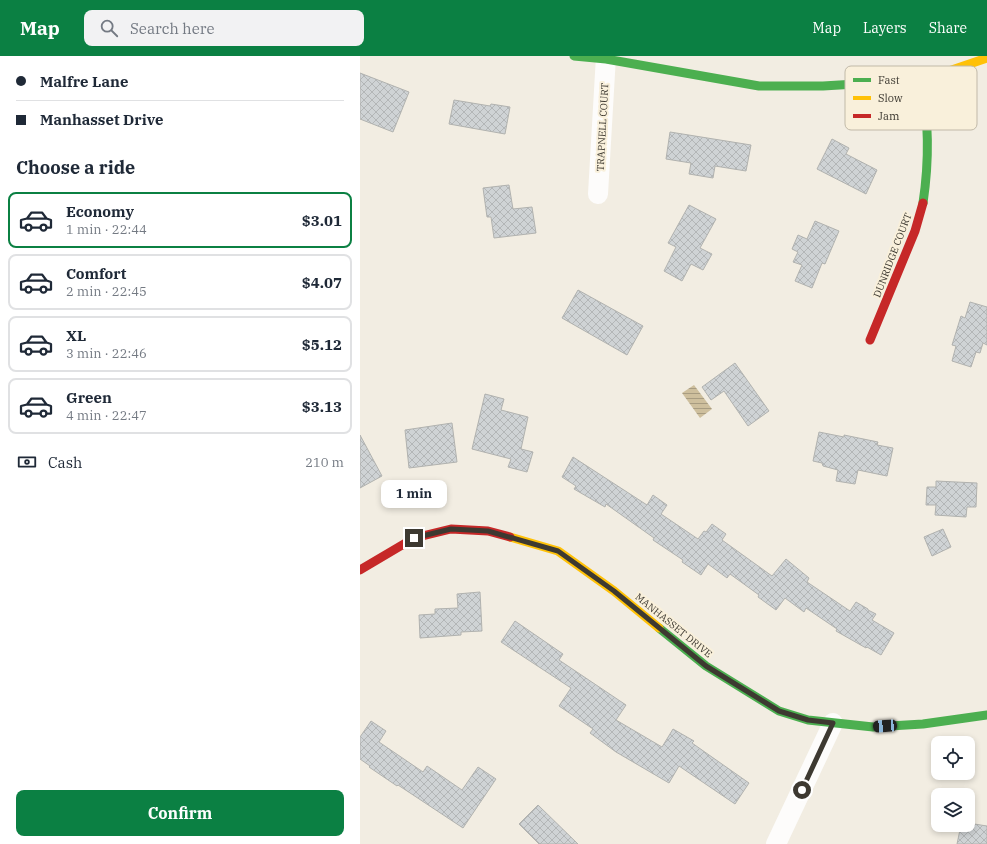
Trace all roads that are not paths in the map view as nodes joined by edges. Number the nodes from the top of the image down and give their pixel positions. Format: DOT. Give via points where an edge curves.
graph roads {
  1 [pos="574,56"];
  2 [pos="606,58"];
  3 [pos="987,58"];
  4 [pos="963,66"];
  5 [pos="845,84"];
  6 [pos="926,130"];
  7 [pos="598,194"];
  8 [pos="870,340"];
  9 [pos="360,570"];
  10 [pos="987,715"];
  11 [pos="833,723"];
  12 [pos="776,844"];
  1 -- 2 [label="street"];
  2 -- 5 [label="street" via="759,86"];
  2 -- 7 [label="street, TRAPNELL COURT"];
  3 -- 4 [label="street"];
  6 -- 8 [label="street, DUNRIDGE COURT" via="927,170 923,202 915,231"];
  9 -- 11 [label="street, MANHASSET DRIVE" via="414,538 451,529 488,531 558,551 614,591 706,666 779,711 808,720"];
  10 -- 11 [label="street, MANHASSET DRIVE" via="923,724 873,727"];
  11 -- 12 [label="street"];
}
